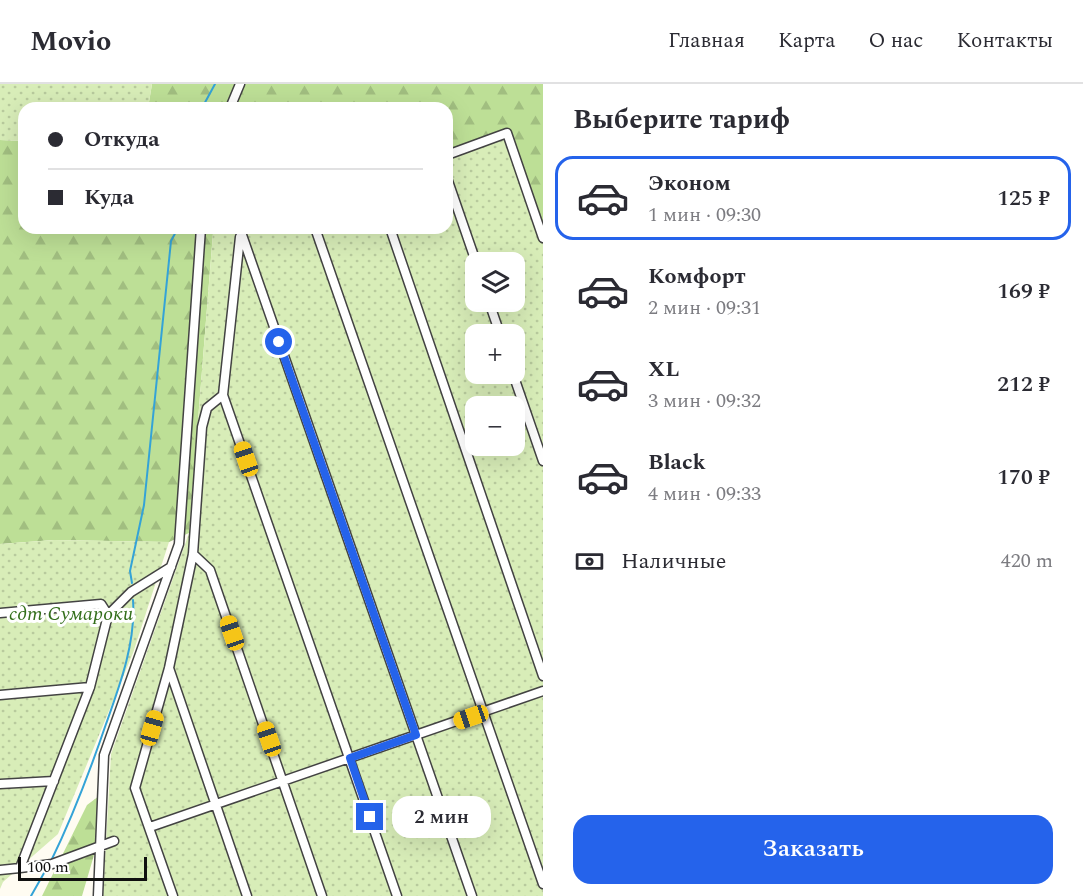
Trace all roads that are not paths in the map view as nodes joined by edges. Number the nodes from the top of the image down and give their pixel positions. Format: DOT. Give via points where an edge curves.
graph roads {
  1 [pos="240,84"];
  2 [pos="232,102"];
  3 [pos="453,153"];
  4 [pos="453,195"];
  5 [pos="201,234"];
  6 [pos="242,234"];
  7 [pos="243,234"];
  8 [pos="317,234"];
  9 [pos="392,234"];
  10 [pos="543,238"];
  11 [pos="473,252"];
  12 [pos="516,384"];
  13 [pos="223,395"];
  14 [pos="543,461"];
  15 [pos="193,554"];
  16 [pos="171,567"];
  17 [pos="0,614"];
  18 [pos="108,615"];
  19 [pos="169,668"];
  20 [pos="543,676"];
  21 [pos="90,687"];
  22 [pos="543,691"];
  23 [pos="0,695"];
  24 [pos="483,712"];
  25 [pos="416,735"];
  26 [pos="350,758"];
  27 [pos="54,781"];
  28 [pos="283,781"];
  29 [pos="0,784"];
  30 [pos="217,804"];
  31 [pos="150,827"];
  32 [pos="114,841"];
  33 [pos="101,845"];
  34 [pos="20,868"];
  35 [pos="0,870"];
  36 [pos="543,884"];
  37 [pos="98,896"];
  38 [pos="173,896"];
  39 [pos="247,896"];
  40 [pos="322,896"];
  41 [pos="397,896"];
  42 [pos="472,896"];
  1 -- 2 [label="street"];
  3 -- 10 [label="street" via="507,133"];
  4 -- 11 [label="street"];
  5 -- 16 [label="street" via="179,544"];
  6 -- 13 [label="street"];
  7 -- 25 [label="street"];
  8 -- 24 [label="street"];
  9 -- 20 [label="street"];
  12 -- 14 [label="street"];
  13 -- 15 [label="street" via="207,408 202,427"];
  13 -- 26 [label="street"];
  15 -- 19 [label="street"];
  15 -- 28 [label="street" via="210,570"];
  16 -- 18 [label="street" via="131,592"];
  16 -- 33 [label="street" via="104,755"];
  17 -- 18 [label="street" via="101,604"];
  18 -- 21 [label="street"];
  19 -- 30 [label="street"];
  19 -- 31 [label="street" via="135,788"];
  21 -- 23 [label="street"];
  21 -- 27 [label="street"];
  22 -- 24 [label="street"];
  24 -- 25 [label="street"];
  24 -- 36 [label="street"];
  25 -- 26 [label="street"];
  25 -- 42 [label="street"];
  26 -- 28 [label="street"];
  26 -- 41 [label="street"];
  27 -- 29 [label="street"];
  27 -- 34 [label="street"];
  28 -- 30 [label="street"];
  28 -- 40 [label="street"];
  30 -- 31 [label="street"];
  30 -- 39 [label="street"];
  31 -- 38 [label="street"];
  32 -- 33 [label="street"];
  33 -- 34 [label="street" via="52,864"];
  33 -- 37 [label="street"];
  34 -- 35 [label="street"];
}
